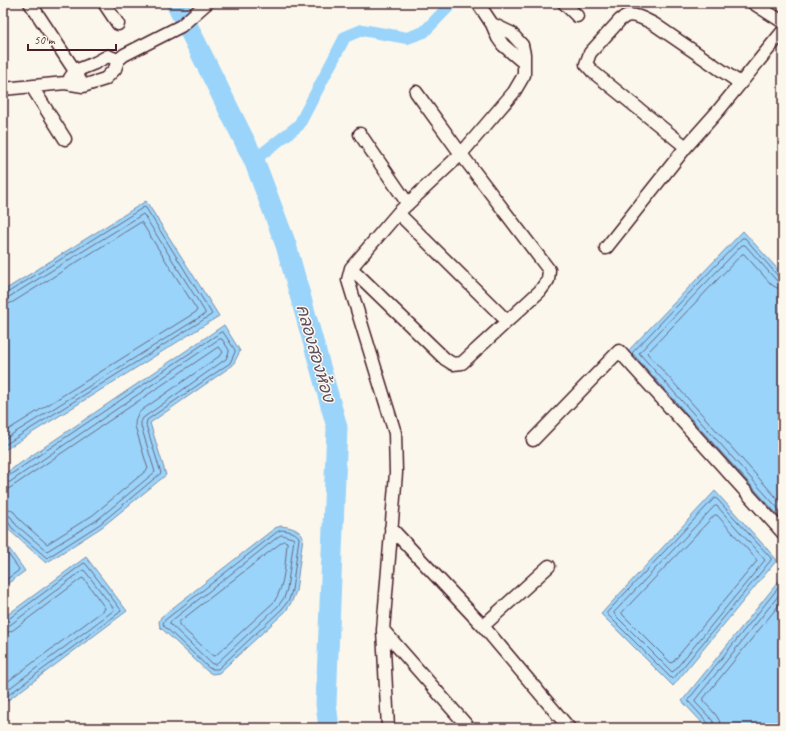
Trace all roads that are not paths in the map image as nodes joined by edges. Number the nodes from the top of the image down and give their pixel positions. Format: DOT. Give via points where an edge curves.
graph roads {
  1 [pos="30,3"];
  2 [pos="104,3"];
  3 [pos="207,3"];
  4 [pos="478,3"];
  5 [pos="564,3"];
  6 [pos="754,3"];
  7 [pos="577,16"];
  8 [pos="783,22"];
  9 [pos="118,24"];
  10 [pos="783,31"];
  11 [pos="121,57"];
  12 [pos="75,71"];
  13 [pos="65,83"];
  14 [pos="740,83"];
  15 [pos="83,86"];
  16 [pos="32,87"];
  17 [pos="3,89"];
  18 [pos="416,92"];
  19 [pos="360,134"];
  20 [pos="65,139"];
  21 [pos="686,147"];
  22 [pos="461,154"];
  23 [pos="408,204"];
  24 [pos="398,212"];
  25 [pos="606,248"];
  26 [pos="351,268"];
  27 [pos="507,321"];
  28 [pos="533,440"];
  29 [pos="391,528"];
  30 [pos="783,533"];
  31 [pos="549,566"];
  32 [pos="483,626"];
  33 [pos="383,630"];
  34 [pos="388,728"];
  35 [pos="469,728"];
  36 [pos="569,728"];
  1 -- 12 [label="street"];
  2 -- 9 [label="street"];
  3 -- 11 [label="street" via="181,26"];
  4 -- 22 [label="street" via="498,38 524,63 524,75 514,92"];
  5 -- 7 [label="street"];
  6 -- 8 [label="street"];
  10 -- 14 [label="street"];
  11 -- 12 [label="street" via="108,56"];
  11 -- 15 [label="street" via="115,69 105,79"];
  12 -- 13 [label="street"];
  12 -- 15 [label="street"];
  13 -- 15 [label="street"];
  13 -- 16 [label="street"];
  14 -- 21 [label="street"];
  14 -- 21 [label="street" via="654,24 633,16 626,16 620,20 590,53 586,64 593,72"];
  16 -- 17 [label="street"];
  16 -- 20 [label="street"];
  18 -- 22 [label="street"];
  19 -- 23 [label="street"];
  21 -- 25 [label="street"];
  22 -- 23 [label="street"];
  22 -- 27 [label="street" via="549,270 548,280 540,291"];
  23 -- 24 [label="street"];
  24 -- 26 [label="street"];
  24 -- 27 [label="street"];
  26 -- 27 [label="street" via="453,364 462,363"];
  26 -- 29 [label="street" via="348,280 395,433 396,473"];
  28 -- 30 [label="street" via="619,352"];
  29 -- 32 [label="street"];
  29 -- 33 [label="street"];
  31 -- 32 [label="street"];
  32 -- 36 [label="street"];
  33 -- 34 [label="street"];
  33 -- 35 [label="street"];
}
